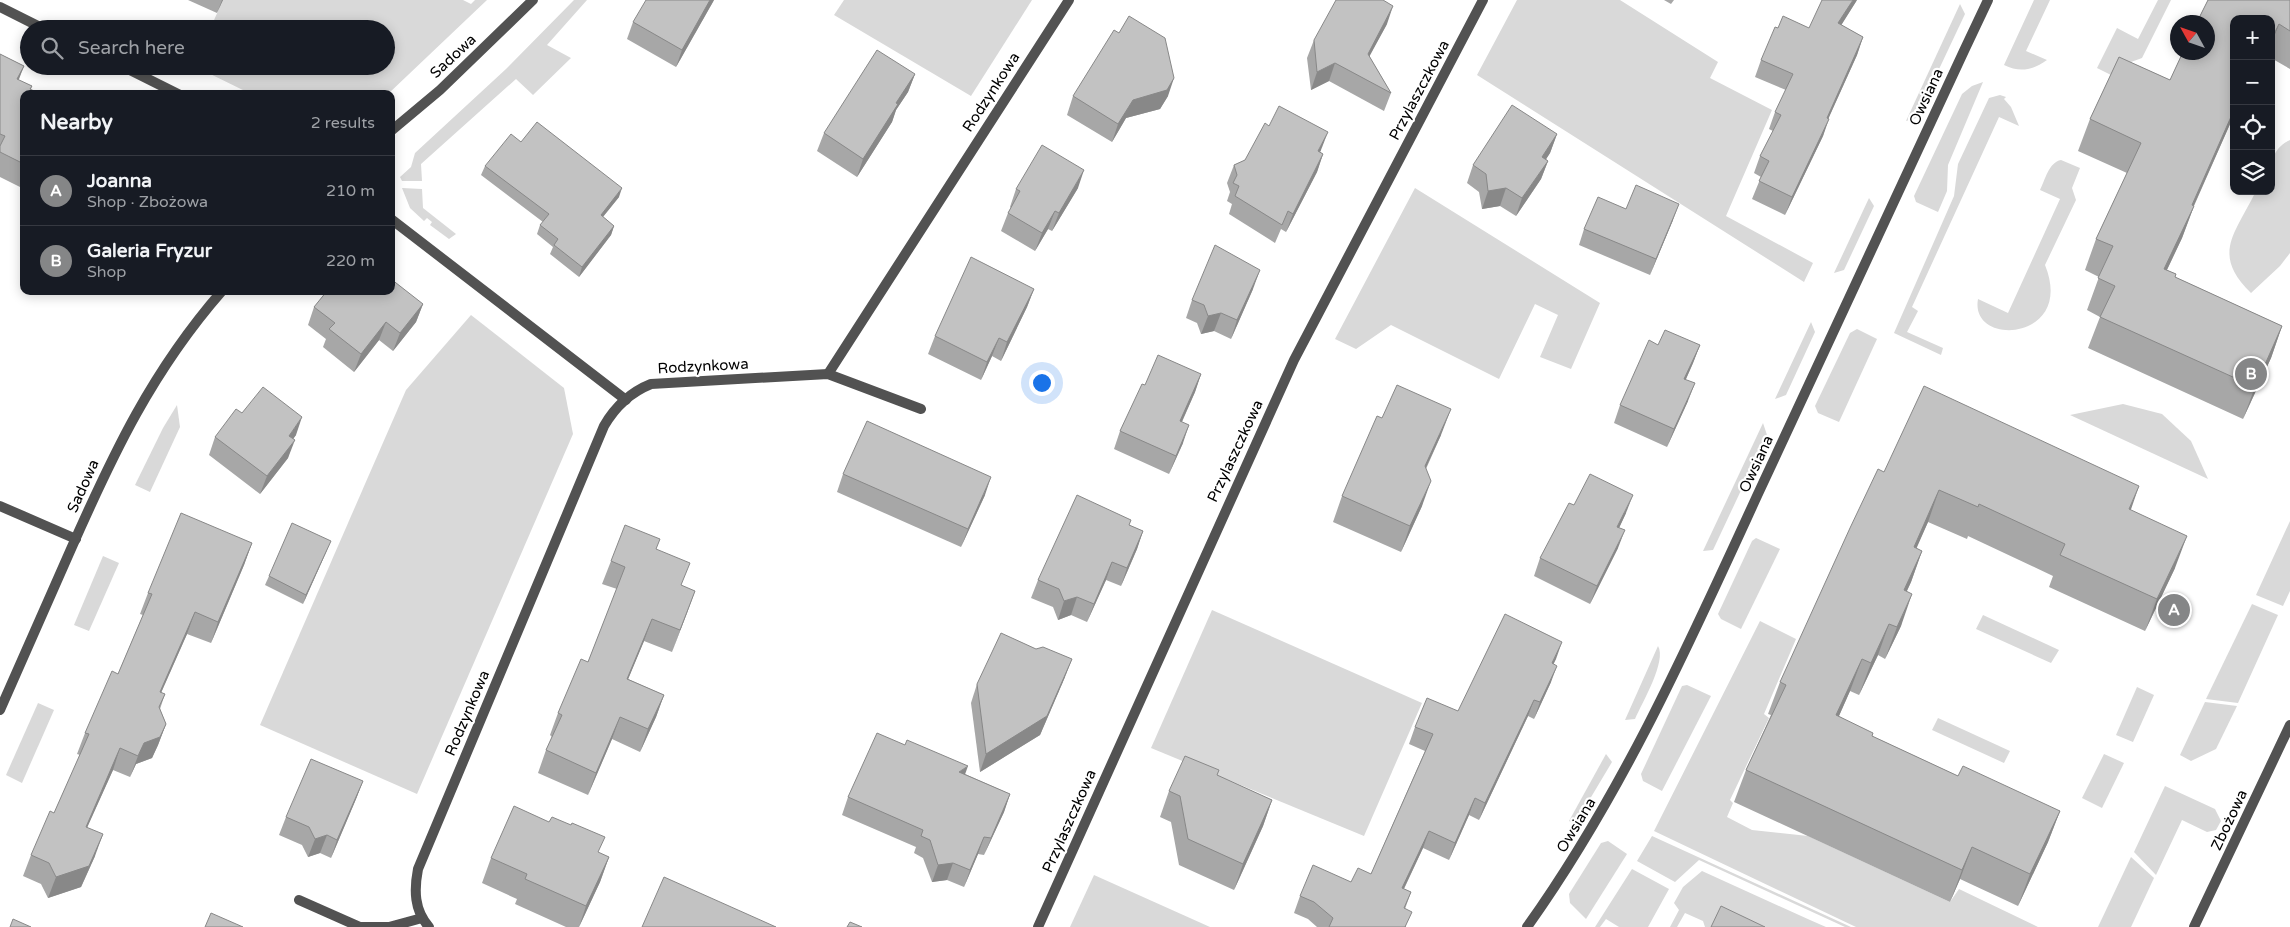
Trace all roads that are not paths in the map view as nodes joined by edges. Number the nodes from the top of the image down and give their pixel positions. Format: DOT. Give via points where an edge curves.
graph roads {
  1 [pos="533,0"];
  2 [pos="1069,0"];
  3 [pos="1484,0"];
  4 [pos="1988,0"];
  5 [pos="0,7"];
  6 [pos="26,20"];
  7 [pos="140,75"];
  8 [pos="170,90"];
  9 [pos="395,128"];
  10 [pos="395,222"];
  11 [pos="219,295"];
  12 [pos="828,374"];
  13 [pos="626,400"];
  14 [pos="921,409"];
  15 [pos="0,506"];
  16 [pos="76,539"];
  17 [pos="0,710"];
  18 [pos="2290,725"];
  19 [pos="300,900"];
  20 [pos="422,918"];
  21 [pos="429,927"];
  22 [pos="1038,927"];
  23 [pos="1527,927"];
  24 [pos="2194,927"];
  1 -- 9 [label="street, Sadowa"];
  2 -- 12 [label="street, Rodzynkowa"];
  3 -- 22 [label="street, Przylaszczkowa" via="1294,360"];
  4 -- 23 [label="street, Owsiana" via="1687,648 1618,784 1567,869"];
  5 -- 6 [label="street"];
  7 -- 8 [label="street"];
  10 -- 13 [label="street"];
  11 -- 16 [label="street, Sadowa" via="174,350 150,388 116,450"];
  12 -- 13 [label="street, Rodzynkowa" via="650,384"];
  12 -- 14 [label="street"];
  13 -- 20 [label="street, Rodzynkowa" via="612,412 604,426 422,858 416,894"];
  15 -- 16 [label="street"];
  16 -- 17 [label="street, Sadowa"];
  18 -- 24 [label="street, Zbożowa"];
  19 -- 20 [label="street" via="360,927 389,927"];
  20 -- 21 [label="street, Rodzynkowa"];
}
